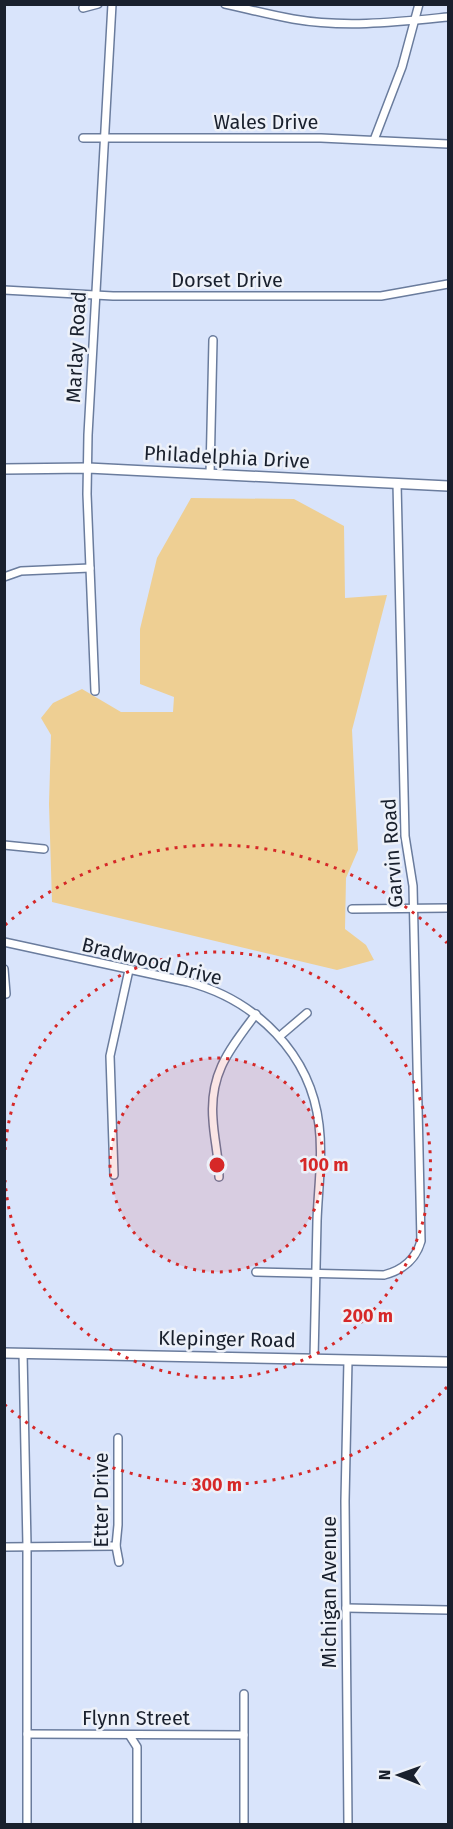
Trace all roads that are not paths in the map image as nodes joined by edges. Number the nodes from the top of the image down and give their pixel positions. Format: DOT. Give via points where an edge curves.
graph roads {
  1 [pos="98,4"];
  2 [pos="112,4"];
  3 [pos="225,4"];
  4 [pos="419,4"];
  5 [pos="83,8"];
  6 [pos="448,17"];
  7 [pos="414,20"];
  8 [pos="83,138"];
  9 [pos="105,138"];
  10 [pos="374,140"];
  11 [pos="448,144"];
  12 [pos="448,284"];
  13 [pos="4,290"];
  14 [pos="95,295"];
  15 [pos="213,340"];
  16 [pos="88,468"];
  17 [pos="4,469"];
  18 [pos="210,474"];
  19 [pos="397,483"];
  20 [pos="448,486"];
  21 [pos="90,568"];
  22 [pos="4,577"];
  23 [pos="95,692"];
  24 [pos="4,845"];
  25 [pos="44,849"];
  26 [pos="414,908"];
  27 [pos="448,908"];
  28 [pos="352,909"];
  29 [pos="4,942"];
  30 [pos="4,969"];
  31 [pos="129,970"];
  32 [pos="6,994"];
  33 [pos="308,1013"];
  34 [pos="256,1014"];
  35 [pos="280,1036"];
  36 [pos="114,1175"];
  37 [pos="219,1177"];
  38 [pos="256,1272"];
  39 [pos="316,1273"];
  40 [pos="4,1353"];
  41 [pos="23,1353"];
  42 [pos="314,1359"];
  43 [pos="348,1360"];
  44 [pos="448,1362"];
  45 [pos="118,1438"];
  46 [pos="4,1546"];
  47 [pos="27,1546"];
  48 [pos="116,1546"];
  49 [pos="119,1562"];
  50 [pos="346,1608"];
  51 [pos="448,1610"];
  52 [pos="244,1694"];
  53 [pos="27,1734"];
  54 [pos="244,1735"];
  55 [pos="130,1736"];
  56 [pos="27,1824"];
  57 [pos="136,1824"];
  58 [pos="244,1824"];
  59 [pos="348,1824"];
  1 -- 5 [label="street"];
  2 -- 9 [label="street, Marlay Road"];
  3 -- 7 [label="street" via="327,23"];
  4 -- 7 [label="street"];
  6 -- 7 [label="street"];
  7 -- 10 [label="street" via="402,67"];
  8 -- 9 [label="street, Wales Drive"];
  9 -- 10 [label="street, Wales Drive"];
  9 -- 14 [label="street, Marlay Road"];
  10 -- 11 [label="street, Wales Drive"];
  12 -- 14 [label="street, Dorset Drive" via="381,296"];
  13 -- 14 [label="street, Dorset Drive"];
  14 -- 16 [label="street, Marlay Road"];
  15 -- 18 [label="street"];
  16 -- 17 [label="street, Philadelphia Drive"];
  16 -- 18 [label="street, Philadelphia Drive"];
  16 -- 21 [label="street, Marlay Road"];
  18 -- 19 [label="street, Philadelphia Drive"];
  19 -- 20 [label="street, Philadelphia Drive"];
  19 -- 26 [label="street, Garvin Road" via="405,836"];
  21 -- 22 [label="street" via="21,571"];
  21 -- 23 [label="street, Marlay Road"];
  24 -- 25 [label="street"];
  26 -- 27 [label="street"];
  26 -- 28 [label="street"];
  26 -- 39 [label="street, Garvin Road" via="421,1241 408,1263 384,1275"];
  29 -- 31 [label="street, Bradwood Drive"];
  30 -- 32 [label="street"];
  31 -- 34 [label="street, Bradwood Drive" via="210,989"];
  31 -- 36 [label="street" via="110,1056"];
  33 -- 35 [label="street"];
  34 -- 35 [label="street, Bradwood Drive"];
  34 -- 37 [label="street" via="223,1060 216,1078 212,1102"];
  35 -- 39 [label="street, Bradwood Drive" via="302,1068 318,1114"];
  38 -- 39 [label="street, Garvin Road"];
  39 -- 42 [label="street, Bradwood Drive"];
  40 -- 41 [label="street, Klepinger Road"];
  41 -- 42 [label="street, Klepinger Road"];
  41 -- 47 [label="street"];
  42 -- 43 [label="street, Klepinger Road"];
  43 -- 44 [label="street, Klepinger Road"];
  43 -- 50 [label="street, Michigan Avenue"];
  45 -- 48 [label="street, Etter Drive"];
  46 -- 47 [label="street"];
  47 -- 48 [label="street"];
  47 -- 53 [label="street"];
  48 -- 49 [label="street, Etter Drive"];
  50 -- 51 [label="street"];
  50 -- 59 [label="street, Michigan Avenue"];
  52 -- 54 [label="street"];
  53 -- 55 [label="street, Flynn Street"];
  53 -- 56 [label="street"];
  54 -- 55 [label="street, Flynn Street"];
  54 -- 58 [label="street"];
  55 -- 57 [label="street" via="137,1747"];
}
